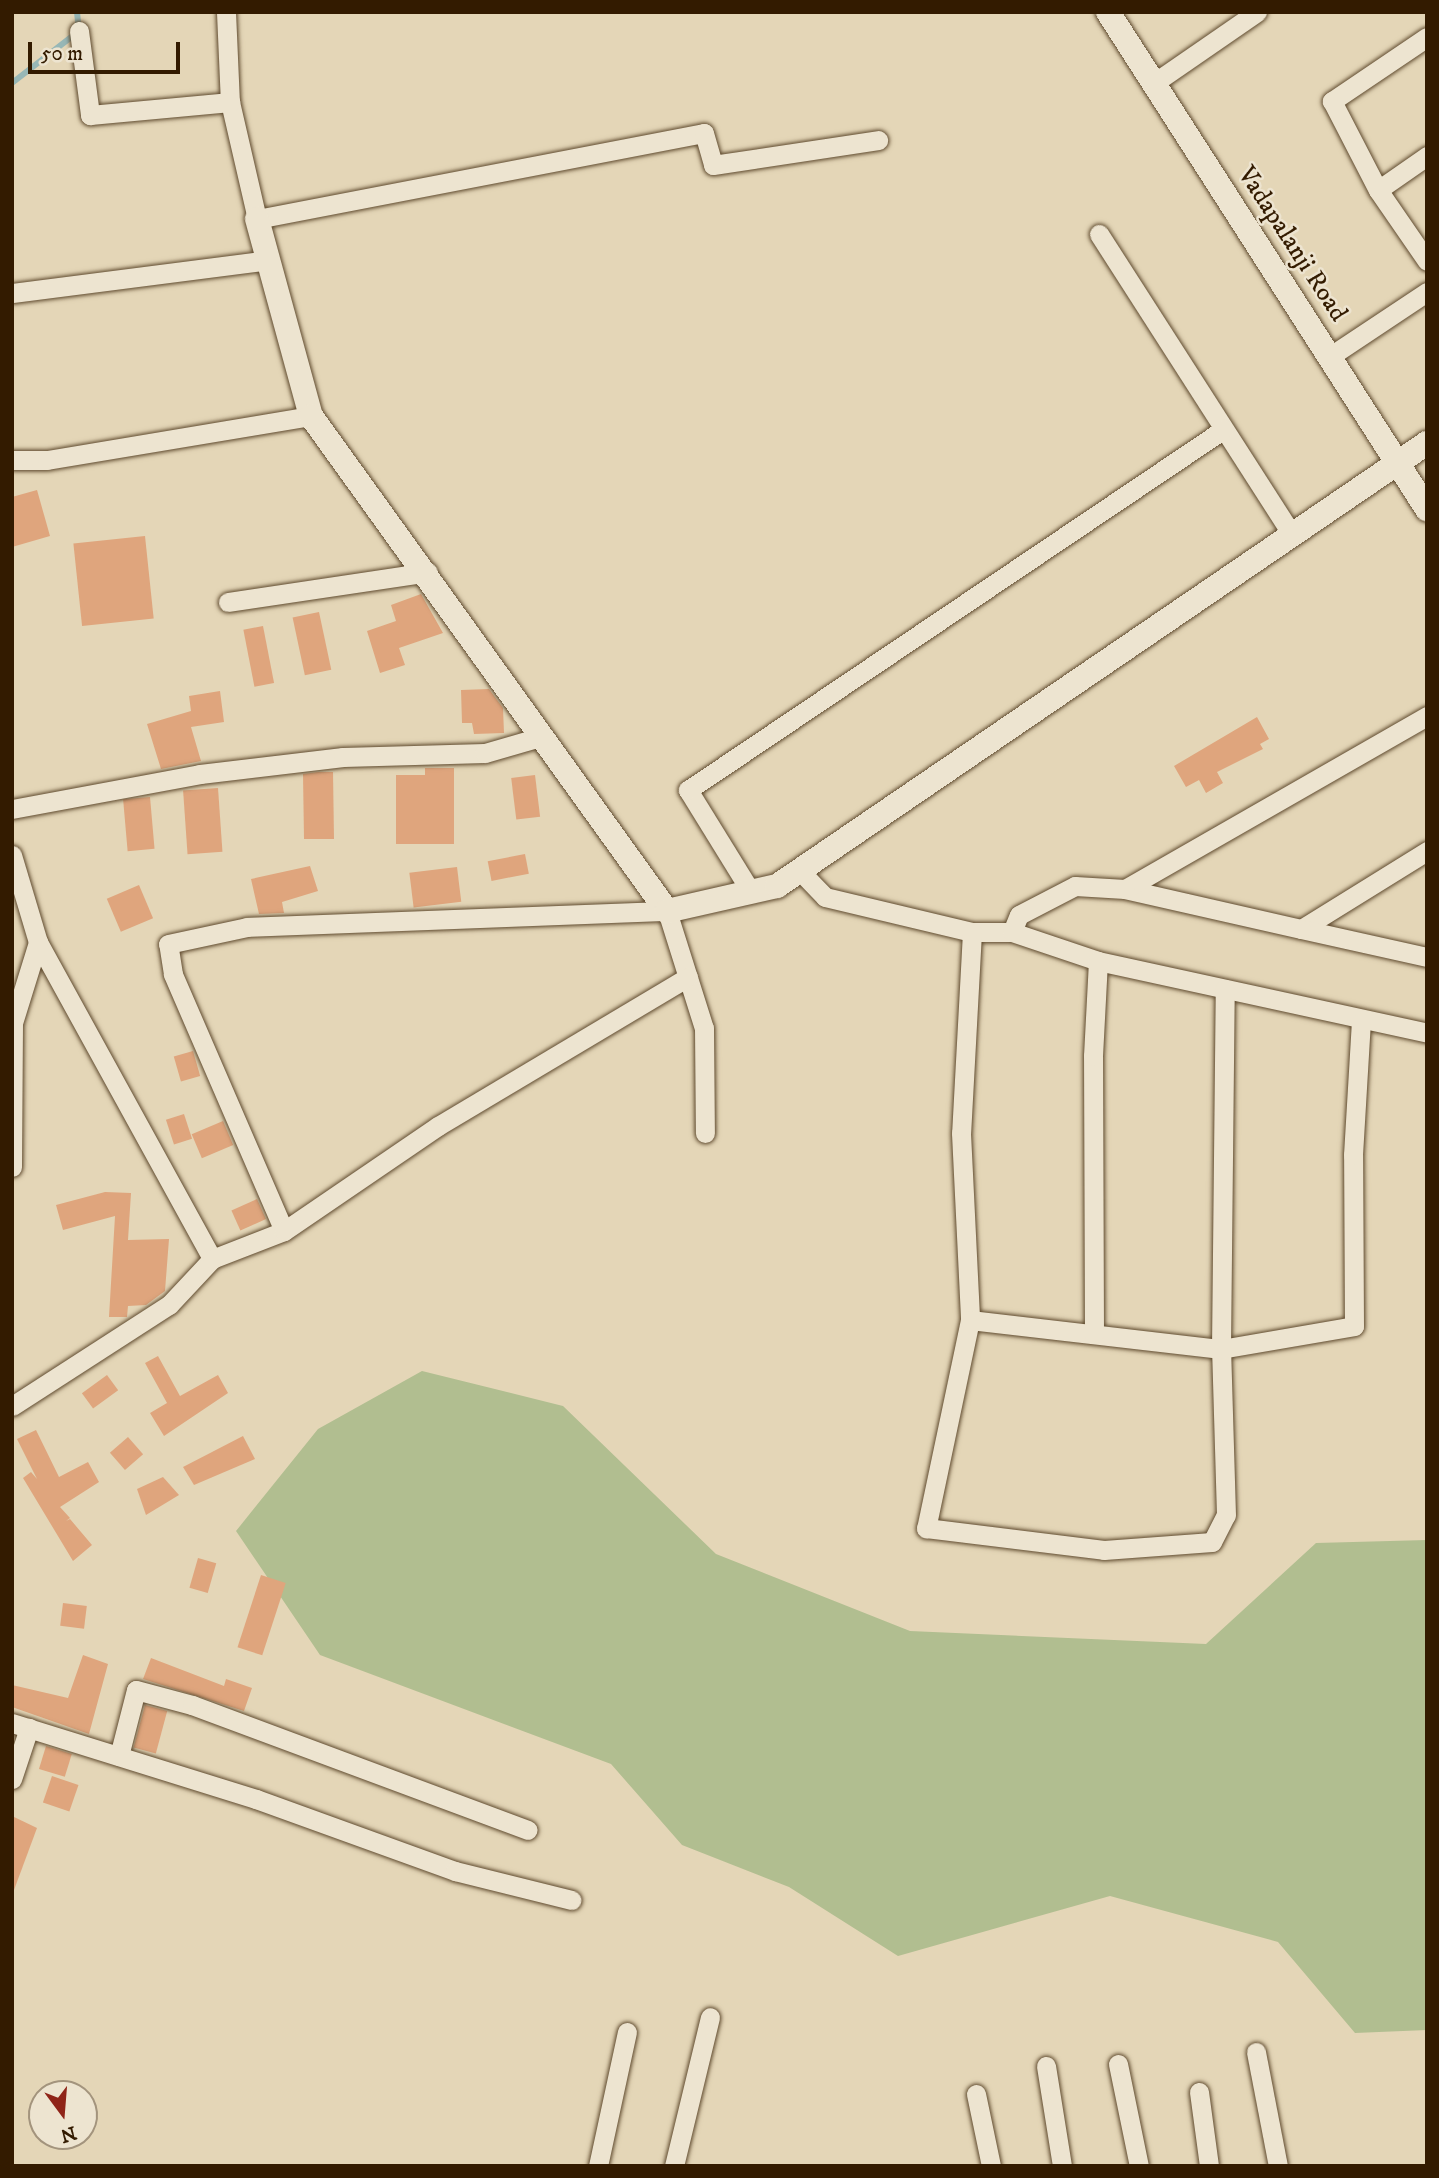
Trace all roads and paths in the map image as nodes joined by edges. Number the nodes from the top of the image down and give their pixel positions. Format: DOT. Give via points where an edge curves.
graph roads {
  1 [pos="226,12"];
  2 [pos="1108,12"];
  3 [pos="1257,12"];
  4 [pos="79,31"];
  5 [pos="1427,37"];
  6 [pos="1154,83"];
  7 [pos="230,102"];
  8 [pos="878,140"];
  9 [pos="1427,156"];
  10 [pos="1378,190"];
  11 [pos="257,219"];
  12 [pos="1099,234"];
  13 [pos="268,260"];
  14 [pos="1427,261"];
  15 [pos="1427,292"];
  16 [pos="12,293"];
  17 [pos="1329,357"];
  18 [pos="311,416"];
  19 [pos="1224,429"];
  20 [pos="1427,443"];
  21 [pos="12,460"];
  22 [pos="1397,463"];
  23 [pos="1427,509"];
  24 [pos="1292,535"];
  25 [pos="428,572"];
  26 [pos="228,603"];
  27 [pos="1427,716"];
  28 [pos="544,736"];
  29 [pos="12,809"];
  30 [pos="1427,851"];
  31 [pos="12,855"];
  32 [pos="800,871"];
  33 [pos="1125,889"];
  34 [pos="751,892"];
  35 [pos="667,911"];
  36 [pos="1301,929"];
  37 [pos="972,932"];
  38 [pos="1013,932"];
  39 [pos="38,942"];
  40 [pos="1427,957"];
  41 [pos="1098,961"];
  42 [pos="688,977"];
  43 [pos="1226,989"];
  44 [pos="1361,1022"];
  45 [pos="1427,1032"];
  46 [pos="705,1133"];
  47 [pos="12,1167"];
  48 [pos="284,1231"];
  49 [pos="212,1259"];
  50 [pos="970,1320"];
  51 [pos="1094,1334"];
  52 [pos="1221,1349"];
  53 [pos="12,1406"];
  54 [pos="21,1725"];
  55 [pos="119,1756"];
  56 [pos="12,1779"];
  57 [pos="528,1830"];
  58 [pos="570,1900"];
  59 [pos="710,2017"];
  60 [pos="627,2032"];
  61 [pos="1256,2052"];
  62 [pos="1118,2064"];
  63 [pos="1046,2066"];
  64 [pos="1199,2092"];
  65 [pos="976,2094"];
  66 [pos="598,2166"];
  67 [pos="674,2166"];
  68 [pos="991,2166"];
  69 [pos="1062,2166"];
  70 [pos="1139,2166"];
  71 [pos="1209,2166"];
  72 [pos="1278,2166"];
  1 -- 7 [label="street"];
  2 -- 6 [label="street, Vadapalanji Road"];
  3 -- 6 [label="street"];
  4 -- 7 [label="street" via="90,115"];
  5 -- 10 [label="street" via="1332,102"];
  6 -- 17 [label="street, Vadapalanji Road"];
  7 -- 11 [label="street"];
  8 -- 11 [label="street" via="713,165 704,133"];
  9 -- 10 [label="street"];
  10 -- 14 [label="street"];
  11 -- 13 [label="street"];
  12 -- 19 [label="street"];
  13 -- 16 [label="street"];
  13 -- 18 [label="street"];
  15 -- 17 [label="street"];
  17 -- 22 [label="street, Vadapalanji Road"];
  18 -- 21 [label="street" via="47,460"];
  18 -- 25 [label="street"];
  19 -- 24 [label="street"];
  19 -- 34 [label="street" via="688,790"];
  20 -- 22 [label="street"];
  22 -- 23 [label="street, Vadapalanji Road"];
  22 -- 24 [label="street"];
  24 -- 32 [label="street"];
  25 -- 26 [label="street"];
  25 -- 28 [label="street"];
  27 -- 33 [label="street"];
  28 -- 29 [label="street" via="485,753 343,757 200,775"];
  28 -- 35 [label="street"];
  30 -- 36 [label="street"];
  31 -- 39 [label="street"];
  32 -- 34 [label="street" via="778,886"];
  32 -- 37 [label="street" via="825,897"];
  33 -- 36 [label="street"];
  33 -- 38 [label="street" via="1075,886 1019,915"];
  34 -- 35 [label="street"];
  35 -- 42 [label="street"];
  35 -- 48 [label="street" via="247,927 168,944 173,974"];
  36 -- 40 [label="street"];
  37 -- 38 [label="street"];
  37 -- 50 [label="street" via="961,1133"];
  38 -- 41 [label="street"];
  39 -- 47 [label="street" via="13,1023"];
  39 -- 49 [label="street"];
  41 -- 43 [label="street"];
  41 -- 51 [label="street" via="1093,1056"];
  42 -- 46 [label="street" via="704,1028"];
  42 -- 48 [label="street" via="438,1126"];
  43 -- 44 [label="street"];
  43 -- 52 [label="street"];
  44 -- 45 [label="street"];
  44 -- 52 [label="street" via="1353,1155 1354,1326"];
  48 -- 49 [label="street"];
  49 -- 53 [label="street" via="169,1305"];
  50 -- 51 [label="street"];
  50 -- 52 [label="street" via="926,1528 1104,1550 1212,1542 1226,1515"];
  51 -- 52 [label="street"];
  54 -- 55 [label="street"];
  54 -- 56 [label="street"];
  55 -- 57 [label="street" via="136,1690 192,1705"];
  55 -- 58 [label="street" via="455,1871"];
  59 -- 67 [label="street"];
  60 -- 66 [label="street"];
  61 -- 72 [label="street"];
  62 -- 70 [label="street"];
  63 -- 69 [label="street"];
  64 -- 71 [label="street"];
  65 -- 68 [label="street"];
}
